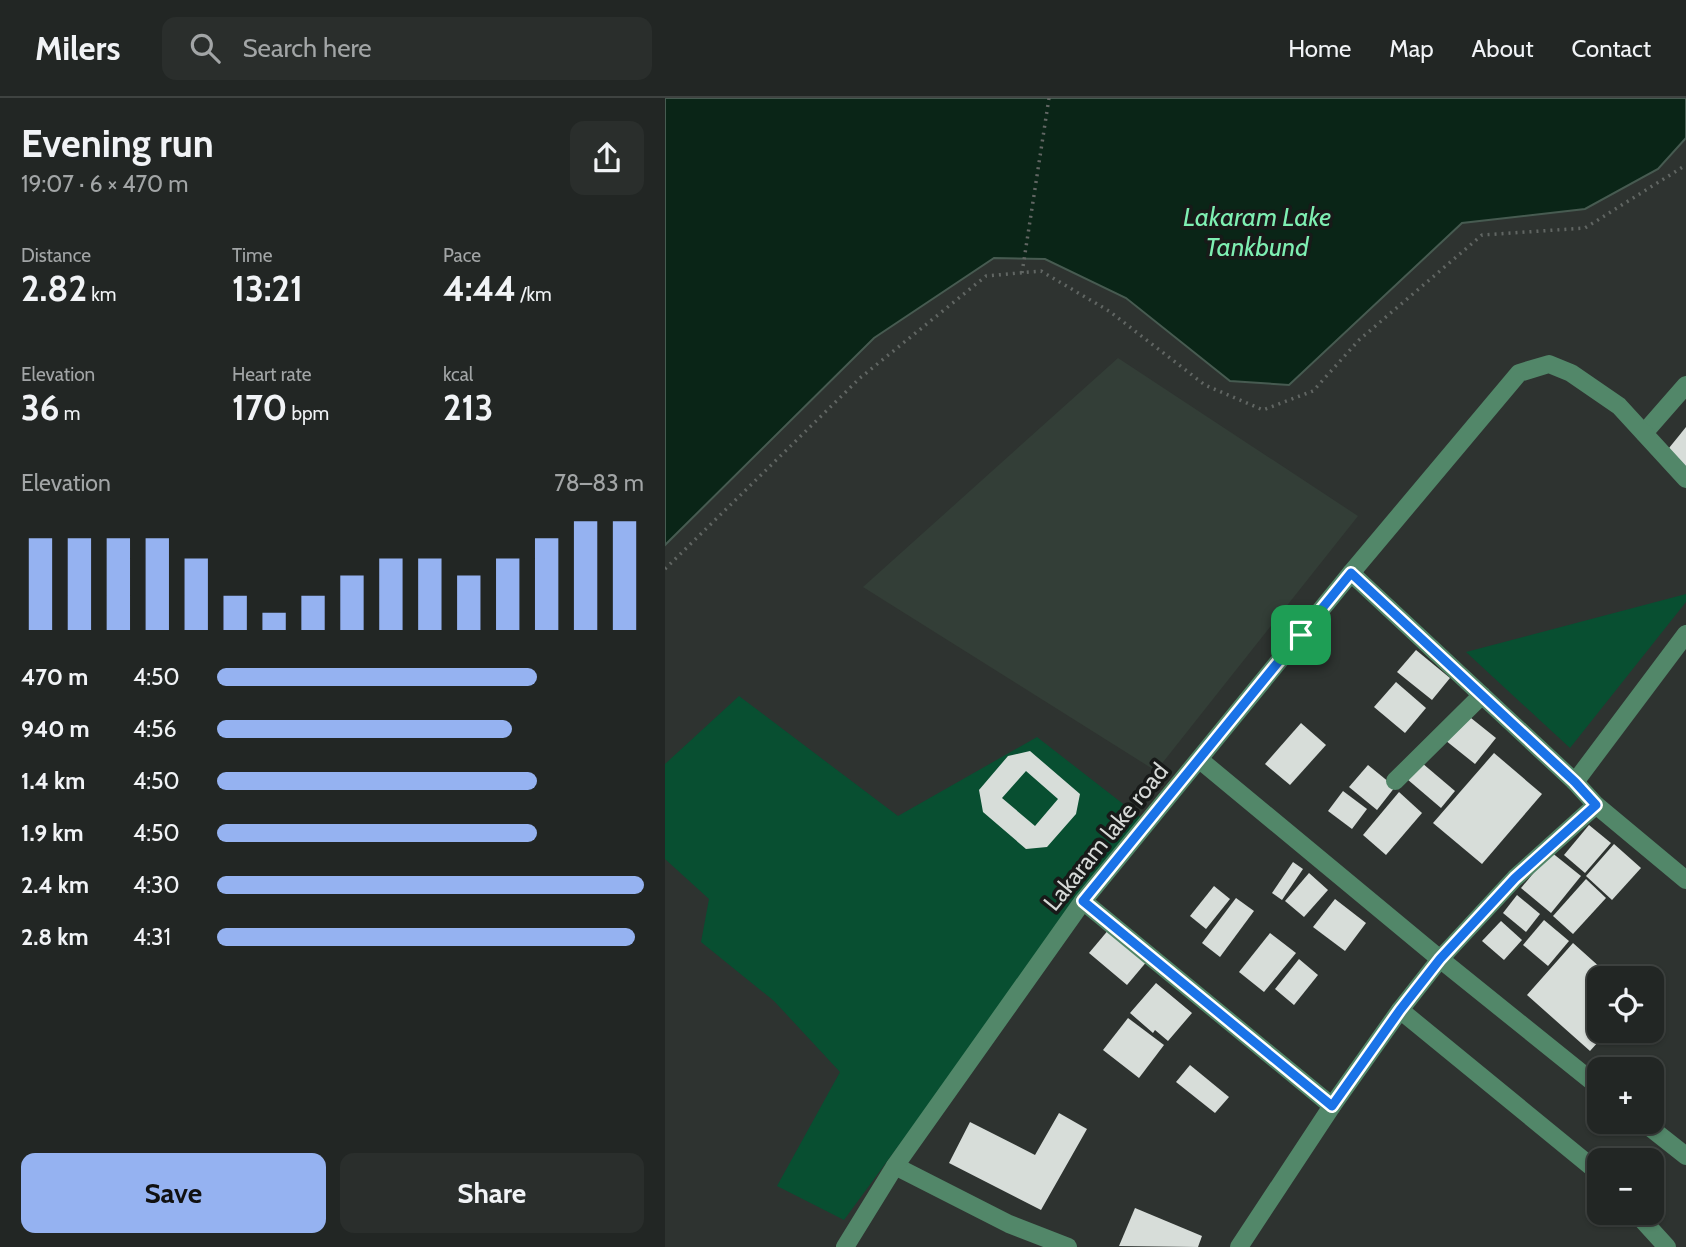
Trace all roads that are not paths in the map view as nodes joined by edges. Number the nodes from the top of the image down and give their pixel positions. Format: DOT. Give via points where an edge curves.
graph roads {
  1 [pos="1686,385"];
  2 [pos="1644,433"];
  3 [pos="1686,479"];
  4 [pos="1351,573"];
  5 [pos="1686,634"];
  6 [pos="1482,695"];
  7 [pos="1200,760"];
  8 [pos="1395,781"];
  9 [pos="1575,782"];
  10 [pos="1596,805"];
  11 [pos="1686,880"];
  12 [pos="1083,901"];
  13 [pos="1440,959"];
  14 [pos="1400,1010"];
  15 [pos="1587,1077"];
  16 [pos="1332,1106"];
  17 [pos="1658,1134"];
  18 [pos="1686,1156"];
  19 [pos="1587,1163"];
  20 [pos="895,1166"];
  21 [pos="1647,1225"];
  22 [pos="845,1247"];
  23 [pos="1068,1247"];
  24 [pos="1238,1247"];
  25 [pos="1667,1247"];
  1 -- 2 [label="street"];
  2 -- 3 [label="street, Lakaram lake road"];
  2 -- 4 [label="street, Lakaram lake road" via="1619,406 1571,373 1549,364 1519,373"];
  4 -- 6 [label="street"];
  4 -- 7 [label="street, Lakaram lake road"];
  5 -- 9 [label="street"];
  6 -- 8 [label="street"];
  6 -- 9 [label="street"];
  7 -- 12 [label="street, Lakaram lake road"];
  7 -- 13 [label="street"];
  9 -- 10 [label="street"];
  10 -- 11 [label="street"];
  10 -- 13 [label="street" via="1515,878"];
  12 -- 16 [label="street"];
  12 -- 20 [label="street, Lakaram lake road"];
  13 -- 14 [label="street"];
  13 -- 15 [label="street"];
  14 -- 16 [label="street"];
  14 -- 19 [label="street"];
  16 -- 24 [label="street"];
  17 -- 18 [label="street"];
  20 -- 22 [label="street, Lakaram lake road"];
  20 -- 23 [label="street" via="1009,1224"];
  21 -- 25 [label="street"];
}
